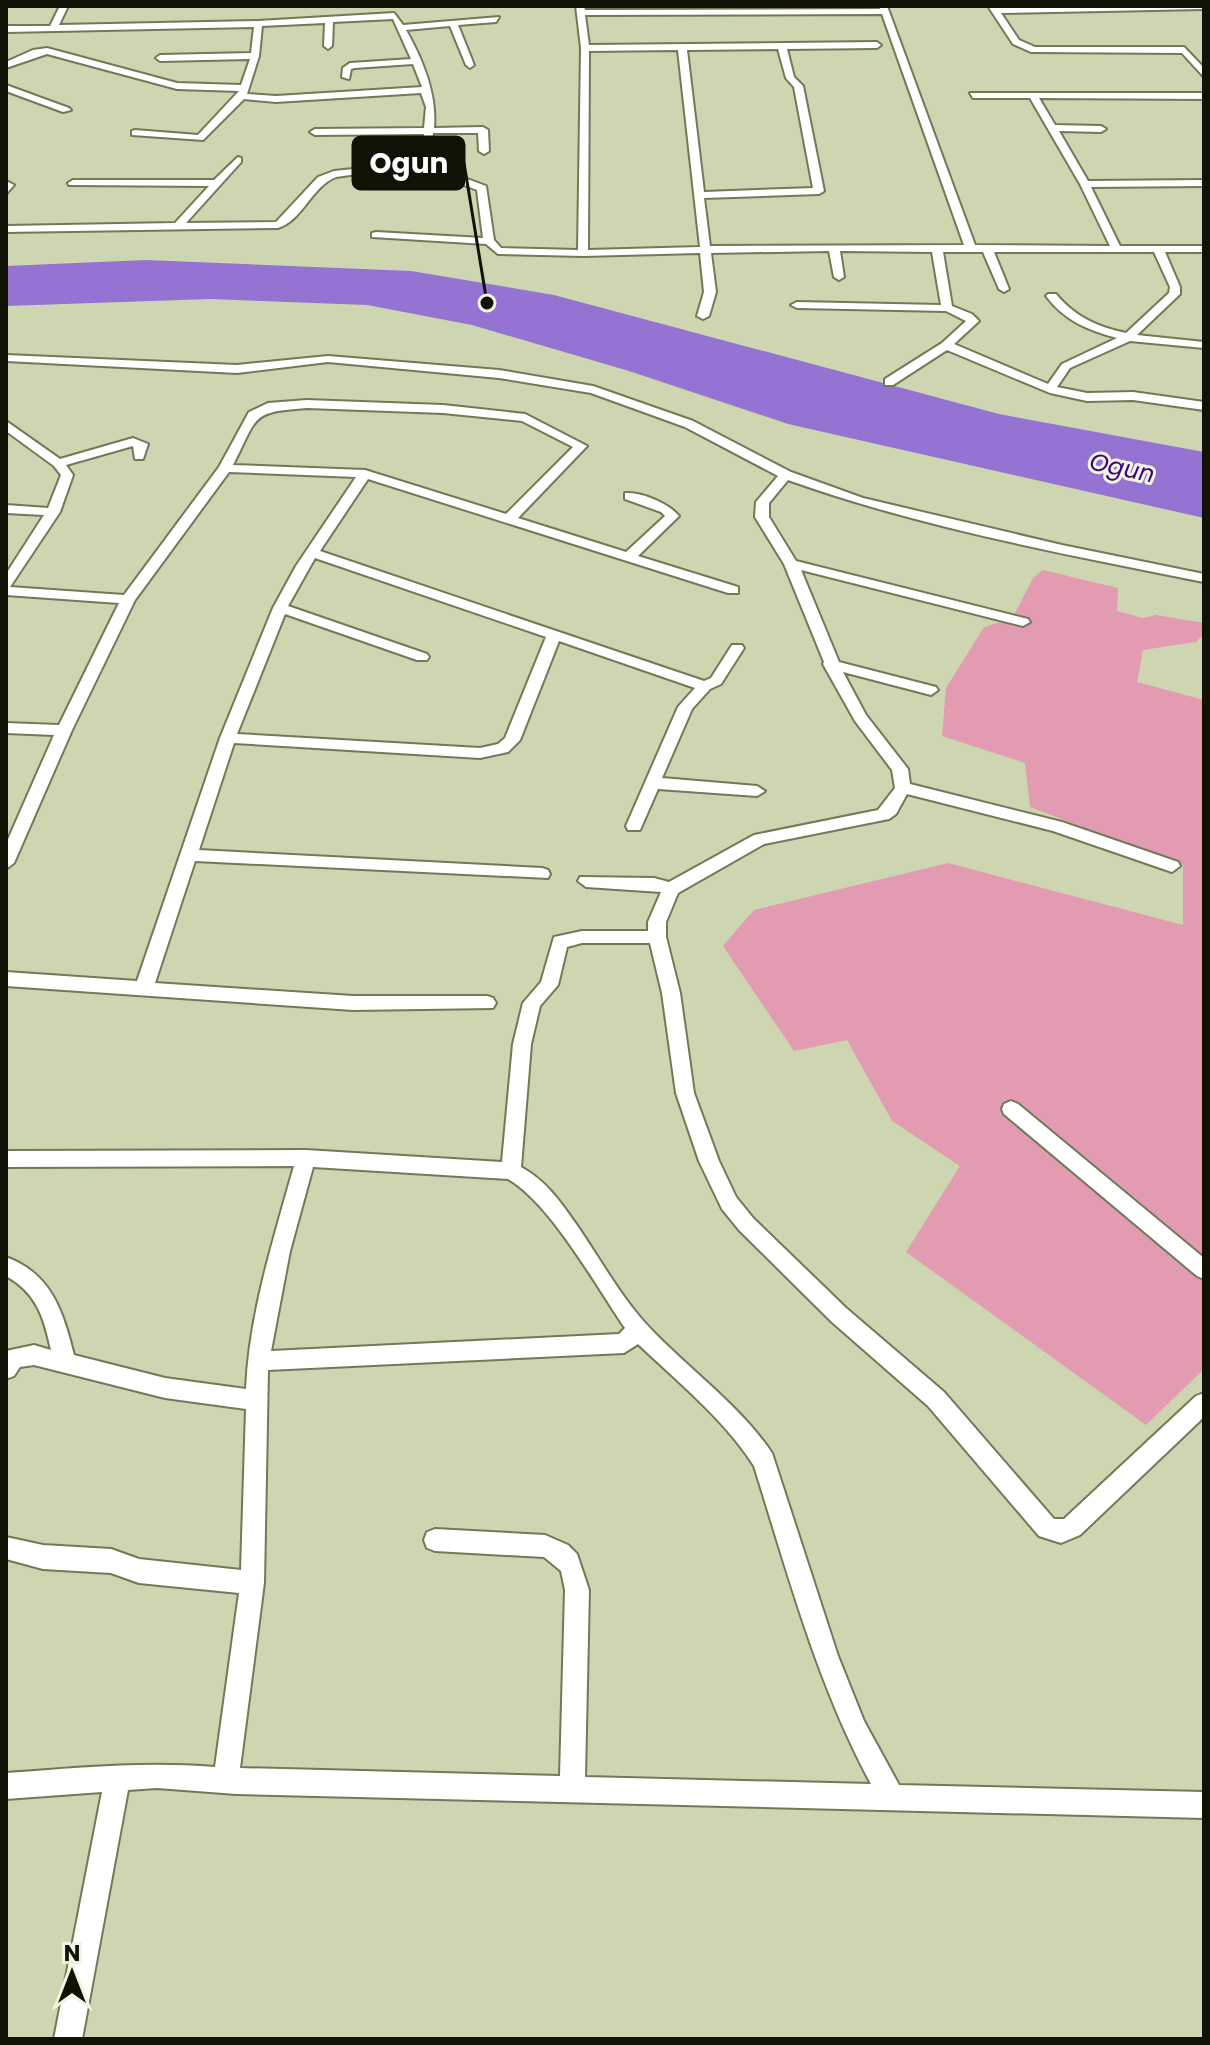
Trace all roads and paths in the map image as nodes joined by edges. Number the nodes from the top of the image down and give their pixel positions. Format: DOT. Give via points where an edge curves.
graph roads {
  1 [pos="64,6"];
  2 [pos="1204,7"];
  3 [pos="883,8"];
  4 [pos="994,8"];
  5 [pos="581,9"];
  6 [pos="788,9"];
  7 [pos="393,11"];
  8 [pos="496,19"];
  9 [pos="329,20"];
  10 [pos="453,23"];
  11 [pos="258,24"];
  12 [pos="401,28"];
  13 [pos="6,29"];
  14 [pos="53,29"];
  15 [pos="877,45"];
  16 [pos="328,46"];
  17 [pos="782,46"];
  18 [pos="682,47"];
  19 [pos="585,48"];
  20 [pos="1184,50"];
  21 [pos="1204,50"];
  22 [pos="255,56"];
  23 [pos="160,58"];
  24 [pos="417,61"];
  25 [pos="6,65"];
  26 [pos="470,65"];
  27 [pos="1204,74"];
  28 [pos="346,77"];
  29 [pos="425,86"];
  30 [pos="6,88"];
  31 [pos="243,92"];
  32 [pos="22,93"];
  33 [pos="973,95"];
  34 [pos="1204,96"];
  35 [pos="1034,97"];
  36 [pos="6,98"];
  37 [pos="66,110"];
  38 [pos="1051,128"];
  39 [pos="1101,129"];
  40 [pos="429,130"];
  41 [pos="315,132"];
  42 [pos="135,133"];
  43 [pos="484,151"];
  44 [pos="238,160"];
  45 [pos="425,166"];
  46 [pos="73,183"];
  47 [pos="214,183"];
  48 [pos="1204,183"];
  49 [pos="6,184"];
  50 [pos="1085,184"];
  51 [pos="6,191"];
  52 [pos="699,195"];
  53 [pos="179,225"];
  54 [pos="6,229"];
  55 [pos="376,235"];
  56 [pos="489,241"];
  57 [pos="970,247"];
  58 [pos="834,248"];
  59 [pos="937,248"];
  60 [pos="987,248"];
  61 [pos="1116,248"];
  62 [pos="1158,248"];
  63 [pos="705,249"];
  64 [pos="1204,249"];
  65 [pos="583,253"];
  66 [pos="839,277"];
  67 [pos="1004,289"];
  68 [pos="1052,296"];
  69 [pos="797,305"];
  70 [pos="947,308"];
  71 [pos="703,316"];
  72 [pos="1127,338"];
  73 [pos="946,345"];
  74 [pos="1204,345"];
  75 [pos="6,358"];
  76 [pos="889,382"];
  77 [pos="1050,389"];
  78 [pos="1204,406"];
  79 [pos="6,425"];
  80 [pos="139,456"];
  81 [pos="58,463"];
  82 [pos="225,468"];
  83 [pos="365,474"];
  84 [pos="786,475"];
  85 [pos="630,496"];
  86 [pos="6,509"];
  87 [pos="53,512"];
  88 [pos="509,519"];
  89 [pos="314,553"];
  90 [pos="631,555"];
  91 [pos="791,564"];
  92 [pos="1204,578"];
  93 [pos="6,584"];
  94 [pos="733,590"];
  95 [pos="6,591"];
  96 [pos="128,599"];
  97 [pos="280,608"];
  98 [pos="1023,622"];
  99 [pos="554,636"];
  100 [pos="737,648"];
  101 [pos="422,657"];
  102 [pos="830,664"];
  103 [pos="705,686"];
  104 [pos="931,690"];
  105 [pos="6,728"];
  106 [pos="64,730"];
  107 [pos="228,738"];
  108 [pos="654,783"];
  109 [pos="903,788"];
  110 [pos="757,791"];
  111 [pos="634,826"];
  112 [pos="10,844"];
  113 [pos="187,855"];
  114 [pos="6,863"];
  115 [pos="1172,866"];
  116 [pos="542,874"];
  117 [pos="586,881"];
  118 [pos="671,889"];
  119 [pos="657,937"];
  120 [pos="6,979"];
  121 [pos="144,988"];
  122 [pos="487,1003"];
  123 [pos="1011,1109"];
  124 [pos="306,1158"];
  125 [pos="6,1159"];
  126 [pos="511,1171"];
  127 [pos="6,1266"];
  128 [pos="1204,1270"];
  129 [pos="638,1330"];
  130 [pos="258,1361"];
  131 [pos="65,1362"];
  132 [pos="6,1369"];
  133 [pos="259,1401"];
  134 [pos="1204,1403"];
  135 [pos="435,1540"];
  136 [pos="6,1548"];
  137 [pos="252,1583"];
  138 [pos="118,1776"];
  139 [pos="226,1780"];
  140 [pos="6,1786"];
  141 [pos="572,1790"];
  142 [pos="891,1795"];
  143 [pos="1204,1805"];
  144 [pos="68,2039"];
  1 -- 14 [label="street"];
  2 -- 4 [label="street"];
  3 -- 6 [label="street"];
  3 -- 57 [label="street"];
  4 -- 20 [label="street" via="1016,42 1034,50"];
  5 -- 6 [label="street"];
  5 -- 19 [label="street"];
  7 -- 9 [label="street"];
  7 -- 12 [label="street"];
  8 -- 10 [label="street"];
  9 -- 11 [label="street" via="270,19"];
  9 -- 16 [label="street"];
  10 -- 12 [label="street"];
  10 -- 26 [label="street"];
  11 -- 14 [label="street"];
  11 -- 22 [label="street"];
  12 -- 24 [label="street"];
  13 -- 14 [label="street"];
  15 -- 17 [label="street"];
  17 -- 18 [label="street"];
  17 -- 52 [label="street" via="790,78 798,86 819,191"];
  18 -- 19 [label="street"];
  18 -- 52 [label="street"];
  19 -- 65 [label="street"];
  20 -- 21 [label="street"];
  20 -- 27 [label="street"];
  22 -- 23 [label="street"];
  22 -- 31 [label="street"];
  24 -- 28 [label="street" via="353,65"];
  24 -- 29 [label="street"];
  25 -- 31 [label="street" via="47,51 177,86"];
  30 -- 32 [label="street"];
  31 -- 40 [label="street" via="276,99 425,90 431,107"];
  31 -- 42 [label="street" via="196,139"];
  32 -- 36 [label="street"];
  32 -- 37 [label="street"];
  33 -- 35 [label="street"];
  34 -- 35 [label="street"];
  35 -- 38 [label="street"];
  38 -- 39 [label="street"];
  38 -- 50 [label="street"];
  40 -- 41 [label="street"];
  40 -- 43 [label="street" via="485,130"];
  40 -- 45 [label="street"];
  44 -- 47 [label="street"];
  45 -- 53 [label="street" via="403,163 329,175 278,225"];
  45 -- 56 [label="street" via="482,188"];
  46 -- 47 [label="street"];
  47 -- 53 [label="street"];
  48 -- 50 [label="street"];
  49 -- 51 [label="street"];
  50 -- 61 [label="street"];
  52 -- 63 [label="street"];
  53 -- 54 [label="street"];
  55 -- 56 [label="street"];
  56 -- 65 [label="street" via="504,253"];
  57 -- 59 [label="street"];
  57 -- 60 [label="street"];
  58 -- 59 [label="street"];
  58 -- 63 [label="street"];
  58 -- 66 [label="street"];
  59 -- 70 [label="street"];
  60 -- 61 [label="street"];
  60 -- 67 [label="street"];
  61 -- 62 [label="street"];
  62 -- 64 [label="street"];
  62 -- 72 [label="street" via="1174,294"];
  63 -- 65 [label="street"];
  63 -- 71 [label="street" via="710,292"];
  68 -- 72 [label="street" via="1060,311"];
  69 -- 70 [label="street"];
  70 -- 73 [label="street" via="973,320"];
  72 -- 74 [label="street"];
  72 -- 77 [label="street" via="1066,366"];
  73 -- 76 [label="street"];
  73 -- 77 [label="street"];
  75 -- 84 [label="street" via="237,369 328,359 499,374 593,390 664,414"];
  77 -- 78 [label="street"];
  79 -- 81 [label="street"];
  80 -- 81 [label="street" via="142,444 133,442"];
  81 -- 87 [label="street" via="67,475"];
  82 -- 83 [label="street"];
  82 -- 88 [label="street" via="253,415 268,407 307,404 525,418 581,446"];
  82 -- 96 [label="street"];
  83 -- 88 [label="street"];
  83 -- 89 [label="street"];
  84 -- 91 [label="street" via="760,509"];
  84 -- 92 [label="street" via="873,504"];
  85 -- 90 [label="street" via="672,516"];
  86 -- 87 [label="street"];
  87 -- 93 [label="street"];
  88 -- 90 [label="street"];
  89 -- 97 [label="street"];
  89 -- 99 [label="street"];
  90 -- 94 [label="street"];
  91 -- 98 [label="street"];
  91 -- 102 [label="street"];
  95 -- 96 [label="street"];
  96 -- 106 [label="street"];
  97 -- 101 [label="street"];
  97 -- 107 [label="street"];
  99 -- 103 [label="street"];
  99 -- 107 [label="street" via="512,740 503,748 480,753"];
  100 -- 103 [label="street" via="716,681"];
  102 -- 104 [label="street"];
  102 -- 109 [label="street" via="860,718 900,769"];
  103 -- 108 [label="street" via="685,707"];
  105 -- 106 [label="street"];
  106 -- 112 [label="street"];
  107 -- 113 [label="street"];
  108 -- 110 [label="street"];
  108 -- 111 [label="street"];
  109 -- 115 [label="street" via="1056,826"];
  109 -- 118 [label="street" via="883,815 760,839"];
  112 -- 114 [label="street"];
  113 -- 116 [label="street"];
  113 -- 121 [label="street"];
  117 -- 118 [label="street"];
  118 -- 119 [label="street" via="657,922"];
  119 -- 126 [label="street" via="560,942 549,985 532,1003 522,1044"];
  119 -- 134 [label="street" via="685,1093 729,1203 804,1283 936,1399 1047,1528 1061,1532 1072,1527"];
  120 -- 121 [label="street"];
  121 -- 122 [label="street" via="353,1003"];
  123 -- 128 [label="street"];
  124 -- 125 [label="street"];
  124 -- 126 [label="street"];
  124 -- 130 [label="street"];
  126 -- 129 [label="street" via="532,1183 551,1204"];
  127 -- 131 [label="street" via="27,1276 47,1297"];
  129 -- 130 [label="street" via="624,1343"];
  129 -- 142 [label="street" via="722,1410 764,1461 826,1656 855,1729"];
  130 -- 133 [label="street"];
  131 -- 132 [label="street" via="23,1354"];
  131 -- 133 [label="street" via="165,1388"];
  133 -- 137 [label="street"];
  135 -- 141 [label="street" via="545,1546 574,1566"];
  136 -- 137 [label="street" via="43,1557 111,1561 139,1571"];
  137 -- 139 [label="street"];
  138 -- 139 [label="street"];
  138 -- 140 [label="street"];
  138 -- 144 [label="street"];
  139 -- 141 [label="street"];
  141 -- 142 [label="street"];
  142 -- 143 [label="street"];
}
